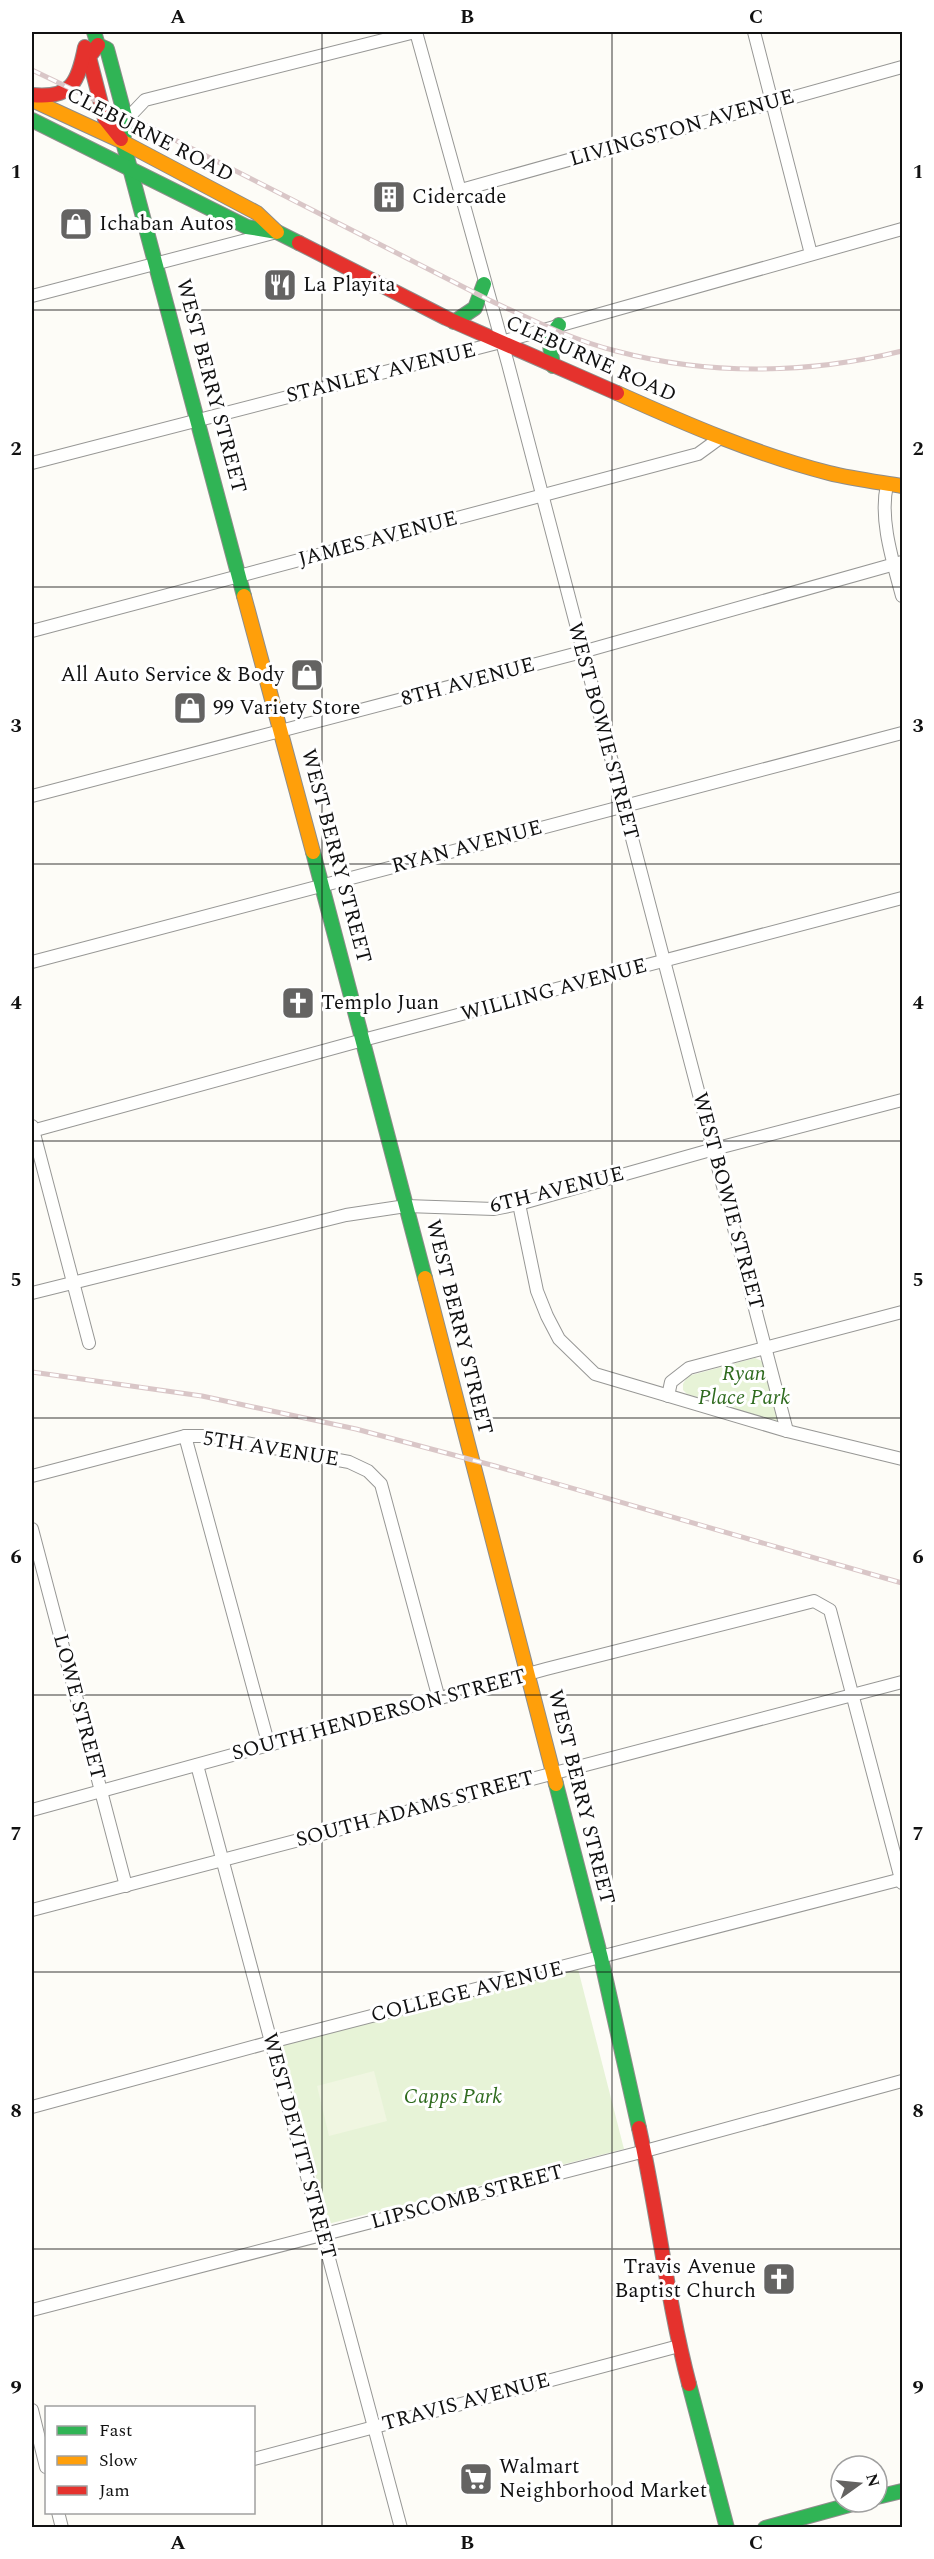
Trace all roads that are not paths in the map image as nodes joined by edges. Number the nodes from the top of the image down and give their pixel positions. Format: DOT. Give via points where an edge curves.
graph roads {
  1 [pos="88,32"];
  2 [pos="416,32"];
  3 [pos="754,32"];
  4 [pos="96,38"];
  5 [pos="903,67"];
  6 [pos="115,79"];
  7 [pos="32,95"];
  8 [pos="145,99"];
  9 [pos="32,100"];
  10 [pos="772,103"];
  11 [pos="126,120"];
  12 [pos="35,125"];
  13 [pos="123,142"];
  14 [pos="131,170"];
  15 [pos="461,190"];
  16 [pos="903,229"];
  17 [pos="277,232"];
  18 [pos="811,254"];
  19 [pos="156,263"];
  20 [pos="484,284"];
  21 [pos="32,296"];
  22 [pos="454,322"];
  23 [pos="559,325"];
  24 [pos="501,342"];
  25 [pos="553,366"];
  26 [pos="198,419"];
  27 [pos="720,438"];
  28 [pos="32,463"];
  29 [pos="887,485"];
  30 [pos="903,486"];
  31 [pos="542,496"];
  32 [pos="898,563"];
  33 [pos="239,576"];
  34 [pos="903,596"];
  35 [pos="32,631"];
  36 [pos="582,652"];
  37 [pos="281,731"];
  38 [pos="903,733"];
  39 [pos="32,796"];
  40 [pos="622,807"];
  41 [pos="322,885"];
  42 [pos="903,898"];
  43 [pos="664,961"];
  44 [pos="32,962"];
  45 [pos="363,1040"];
  46 [pos="903,1100"];
  47 [pos="32,1130"];
  48 [pos="714,1149"];
  49 [pos="519,1204"];
  50 [pos="406,1206"];
  51 [pos="73,1281"];
  52 [pos="32,1293"];
  53 [pos="903,1312"];
  54 [pos="89,1343"];
  55 [pos="767,1348"];
  56 [pos="668,1396"];
  57 [pos="787,1431"];
  58 [pos="185,1436"];
  59 [pos="903,1459"];
  60 [pos="32,1476"];
  61 [pos="32,1529"];
  62 [pos="528,1675"];
  63 [pos="903,1682"];
  64 [pos="852,1694"];
  65 [pos="439,1699"];
  66 [pos="269,1746"];
  67 [pos="197,1765"];
  68 [pos="553,1772"];
  69 [pos="102,1791"];
  70 [pos="32,1810"];
  71 [pos="222,1861"];
  72 [pos="902,1880"];
  73 [pos="126,1886"];
  74 [pos="32,1910"];
  75 [pos="601,1958"];
  76 [pos="271,2042"];
  77 [pos="903,2081"];
  78 [pos="32,2107"];
  79 [pos="645,2151"];
  80 [pos="322,2235"];
  81 [pos="32,2310"];
  82 [pos="679,2346"];
  83 [pos="32,2410"];
  84 [pos="374,2428"];
  85 [pos="255,2459"];
  86 [pos="45,2463"];
  87 [pos="829,2510"];
  88 [pos="401,2528"];
  89 [pos="727,2528"];
  90 [pos="765,2528"];
  1 -- 7 [label="main road" via="77,79 69,90 56,97"];
  2 -- 8 [label="street"];
  2 -- 15 [label="street, WEST BOWIE STREET"];
  3 -- 10 [label="street"];
  4 -- 6 [label="main road, WEST BERRY STREET" via="107,49"];
  4 -- 13 [label="main road, WEST BERRY STREET" via="89,57 105,119"];
  5 -- 10 [label="street, LIVINGSTON AVENUE"];
  6 -- 8 [label="street" via="126,95"];
  6 -- 11 [label="main road, WEST BERRY STREET"];
  8 -- 11 [label="street"];
  9 -- 13 [label="main road, CLEBURNE ROAD"];
  10 -- 15 [label="street, LIVINGSTON AVENUE"];
  10 -- 18 [label="street"];
  11 -- 13 [label="main road, WEST BERRY STREET"];
  12 -- 14 [label="main road, CLEBURNE ROAD"];
  13 -- 14 [label="main road, WEST BERRY STREET"];
  13 -- 17 [label="main road, CLEBURNE ROAD" via="257,213"];
  14 -- 17 [label="main road, CLEBURNE ROAD" via="247,227"];
  14 -- 19 [label="main road, WEST BERRY STREET"];
  15 -- 20 [label="street, WEST BOWIE STREET"];
  16 -- 18 [label="street, STANLEY AVENUE"];
  17 -- 19 [label="street"];
  17 -- 22 [label="main road, CLEBURNE ROAD"];
  18 -- 23 [label="street, STANLEY AVENUE"];
  19 -- 21 [label="street"];
  19 -- 26 [label="main road, WEST BERRY STREET"];
  20 -- 22 [label="main road" via="476,310"];
  20 -- 24 [label="street, WEST BOWIE STREET"];
  22 -- 24 [label="main road, CLEBURNE ROAD"];
  23 -- 24 [label="street, STANLEY AVENUE"];
  23 -- 25 [label="main road" via="549,339"];
  24 -- 25 [label="main road, CLEBURNE ROAD"];
  24 -- 26 [label="street, STANLEY AVENUE"];
  24 -- 31 [label="street, WEST BOWIE STREET"];
  25 -- 27 [label="main road, CLEBURNE ROAD"];
  26 -- 28 [label="street, STANLEY AVENUE"];
  26 -- 33 [label="main road, WEST BERRY STREET"];
  27 -- 29 [label="main road, CLEBURNE ROAD" via="782,460"];
  27 -- 31 [label="street, JAMES AVENUE" via="698,453"];
  29 -- 30 [label="main road, CLEBURNE ROAD"];
  29 -- 32 [label="street" via="884,497"];
  31 -- 33 [label="street, JAMES AVENUE"];
  31 -- 36 [label="street, WEST BOWIE STREET"];
  32 -- 34 [label="street"];
  32 -- 36 [label="street, 8TH AVENUE"];
  33 -- 35 [label="street, JAMES AVENUE"];
  33 -- 37 [label="main road, WEST BERRY STREET"];
  36 -- 37 [label="street, 8TH AVENUE"];
  36 -- 40 [label="street, WEST BOWIE STREET"];
  37 -- 39 [label="street, 8TH AVENUE"];
  37 -- 41 [label="main road, WEST BERRY STREET"];
  38 -- 40 [label="street, RYAN AVENUE"];
  40 -- 41 [label="street, RYAN AVENUE"];
  40 -- 43 [label="street, WEST BOWIE STREET"];
  41 -- 44 [label="street, RYAN AVENUE"];
  41 -- 45 [label="main road, WEST BERRY STREET"];
  42 -- 43 [label="street, WILLING AVENUE"];
  43 -- 45 [label="street, WILLING AVENUE"];
  43 -- 48 [label="street, WEST BOWIE STREET"];
  45 -- 47 [label="street, WILLING AVENUE"];
  45 -- 50 [label="main road, WEST BERRY STREET"];
  46 -- 48 [label="street, 6TH AVENUE"];
  47 -- 51 [label="street"];
  48 -- 49 [label="street, 6TH AVENUE"];
  48 -- 55 [label="street, WEST BOWIE STREET"];
  49 -- 50 [label="street, 6TH AVENUE" via="494,1209"];
  49 -- 56 [label="street" via="537,1291 559,1339 595,1374"];
  50 -- 51 [label="street, 6TH AVENUE" via="346,1215"];
  50 -- 62 [label="main road, WEST BERRY STREET"];
  51 -- 52 [label="street, 6TH AVENUE"];
  51 -- 54 [label="street"];
  53 -- 55 [label="street"];
  55 -- 56 [label="street" via="689,1368 671,1382"];
  55 -- 57 [label="street, WEST BOWIE STREET"];
  56 -- 57 [label="street"];
  57 -- 59 [label="street"];
  58 -- 60 [label="street, 5TH AVENUE"];
  58 -- 65 [label="street, 5TH AVENUE" via="208,1436 350,1462 368,1471 381,1484"];
  58 -- 66 [label="street"];
  61 -- 69 [label="street, LOWE STREET"];
  62 -- 64 [label="street, SOUTH HENDERSON STREET" via="814,1601 830,1610"];
  62 -- 65 [label="street, SOUTH HENDERSON STREET"];
  62 -- 68 [label="main road, WEST BERRY STREET"];
  63 -- 64 [label="street, SOUTH ADAMS STREET"];
  64 -- 68 [label="street, SOUTH ADAMS STREET"];
  64 -- 72 [label="street"];
  65 -- 66 [label="street, SOUTH HENDERSON STREET"];
  66 -- 67 [label="street, SOUTH HENDERSON STREET"];
  67 -- 69 [label="street, SOUTH HENDERSON STREET"];
  67 -- 71 [label="street, WEST DEVITT STREET"];
  68 -- 71 [label="street, SOUTH ADAMS STREET"];
  68 -- 75 [label="main road, WEST BERRY STREET"];
  69 -- 70 [label="street, SOUTH HENDERSON STREET"];
  69 -- 73 [label="street, LOWE STREET"];
  71 -- 73 [label="street, SOUTH ADAMS STREET"];
  71 -- 76 [label="street, WEST DEVITT STREET"];
  72 -- 75 [label="street, COLLEGE AVENUE"];
  73 -- 74 [label="street, SOUTH ADAMS STREET"];
  75 -- 76 [label="street, COLLEGE AVENUE"];
  75 -- 79 [label="main road, WEST BERRY STREET"];
  76 -- 78 [label="street, COLLEGE AVENUE"];
  76 -- 80 [label="street, WEST DEVITT STREET"];
  77 -- 79 [label="street, LIPSCOMB STREET"];
  79 -- 80 [label="street, LIPSCOMB STREET"];
  79 -- 82 [label="main road, WEST BERRY STREET"];
  80 -- 81 [label="street, LIPSCOMB STREET"];
  80 -- 84 [label="street, WEST DEVITT STREET"];
  82 -- 84 [label="street, TRAVIS AVENUE"];
  82 -- 89 [label="main road, WEST BERRY STREET"];
  83 -- 86 [label="street"];
  84 -- 85 [label="street, TRAVIS AVENUE"];
  84 -- 88 [label="street, WEST DEVITT STREET"];
  87 -- 90 [label="main road"];
}
